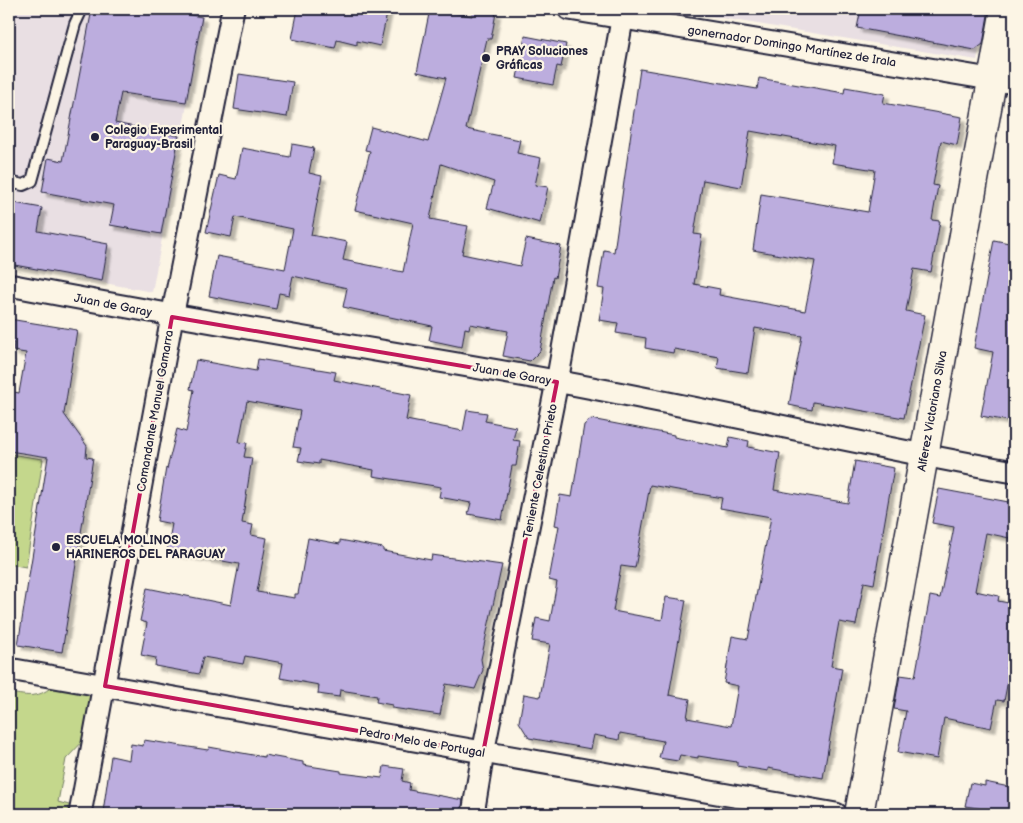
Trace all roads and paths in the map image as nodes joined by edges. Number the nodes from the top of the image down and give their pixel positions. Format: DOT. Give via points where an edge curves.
graph roads {
  1 [pos="82,9"];
  2 [pos="232,9"];
  3 [pos="569,9"];
  4 [pos="1005,9"];
  5 [pos="623,14"];
  6 [pos="1003,81"];
  7 [pos="9,182"];
  8 [pos="9,285"];
  9 [pos="172,316"];
  10 [pos="557,382"];
  11 [pos="924,456"];
  12 [pos="1014,472"];
  13 [pos="9,669"];
  14 [pos="105,686"];
  15 [pos="483,753"];
  16 [pos="80,814"];
  17 [pos="473,814"];
  18 [pos="836,814"];
  19 [pos="859,814"];
  1 -- 7 [label="lane" via="75,24 32,181 23,185"];
  2 -- 9 [label="street, Comandante Manuel Gamarra"];
  3 -- 5 [label="street, gonernador Domingo Martínez de Irala"];
  4 -- 6 [label="street, Alferez Victoriano Silva"];
  5 -- 6 [label="street, gonernador Domingo Martínez de Irala"];
  5 -- 10 [label="street, Teniente Celestino Prieto"];
  6 -- 11 [label="street, Alferez Victoriano Silva"];
  8 -- 9 [label="street, Juan de Garay"];
  9 -- 10 [label="street, Juan de Garay"];
  9 -- 14 [label="street, Comandante Manuel Gamarra"];
  10 -- 11 [label="street, Juan de Garay"];
  10 -- 15 [label="street, Teniente Celestino Prieto"];
  11 -- 12 [label="street, Juan de Garay"];
  11 -- 19 [label="street, Alferez Victoriano Silva"];
  13 -- 14 [label="street, Pedro Melo de Portugal"];
  14 -- 15 [label="street, Pedro Melo de Portugal"];
  14 -- 16 [label="street, Comandante Manuel Gamarra"];
  15 -- 17 [label="street, Teniente Celestino Prieto"];
  15 -- 18 [label="street, Pedro Melo de Portugal"];
}
